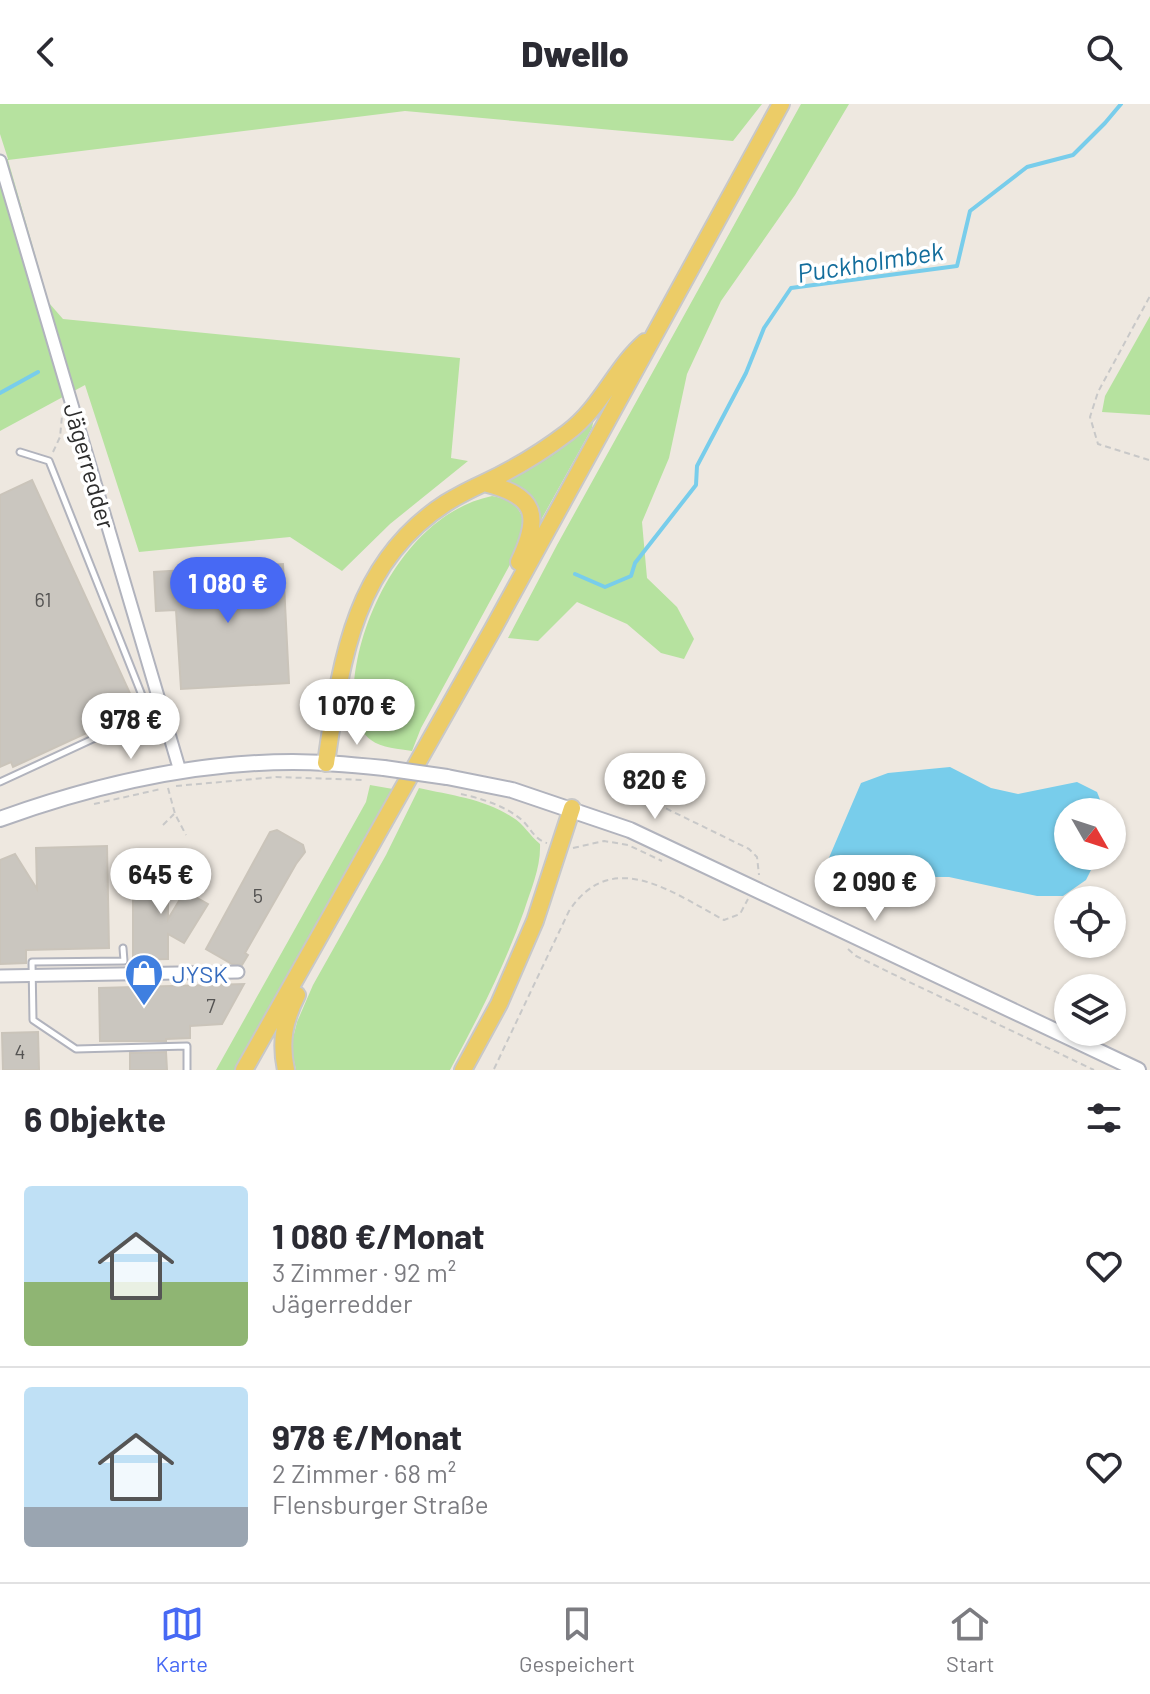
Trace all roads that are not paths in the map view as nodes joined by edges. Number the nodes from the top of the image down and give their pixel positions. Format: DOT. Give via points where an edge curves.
graph roads {
  1 [pos="781,104"];
  2 [pos="0,161"];
  3 [pos="657,331"];
  4 [pos="20,452"];
  5 [pos="484,483"];
  6 [pos="494,627"];
  7 [pos="161,705"];
  8 [pos="149,713"];
  9 [pos="326,763"];
  10 [pos="180,771"];
  11 [pos="0,782"];
  12 [pos="572,808"];
  13 [pos="0,819"];
  14 [pos="325,927"];
  15 [pos="123,948"];
  16 [pos="238,972"];
  17 [pos="0,976"];
  18 [pos="33,976"];
  19 [pos="187,1070"];
  20 [pos="244,1070"];
  21 [pos="286,1070"];
  22 [pos="463,1070"];
  23 [pos="1138,1070"];
  1 -- 3 [label="main road"];
  2 -- 7 [label="street, Jägerredder"];
  3 -- 5 [label="main road" via="570,431"];
  3 -- 6 [label="main road"];
  4 -- 8 [label="lane" via="49,461"];
  5 -- 6 [label="main road" via="523,499 533,519"];
  5 -- 9 [label="main road" via="442,506 402,541 377,573 358,609 342,664"];
  6 -- 14 [label="main road"];
  7 -- 8 [label="lane"];
  7 -- 10 [label="street, Jägerredder"];
  8 -- 11 [label="lane"];
  9 -- 10 [label="street"];
  9 -- 12 [label="street, bridge" via="447,777"];
  10 -- 13 [label="street" via="90,790"];
  12 -- 22 [label="main road" via="535,921"];
  12 -- 23 [label="street" via="630,830"];
  14 -- 20 [label="main road"];
  14 -- 21 [label="main road" via="324,944 290,1008 281,1046"];
  15 -- 18 [label="lane" via="124,961 32,962"];
  16 -- 18 [label="street"];
  17 -- 18 [label="street"];
  18 -- 19 [label="lane" via="33,1020 76,1049 187,1046"];
}
